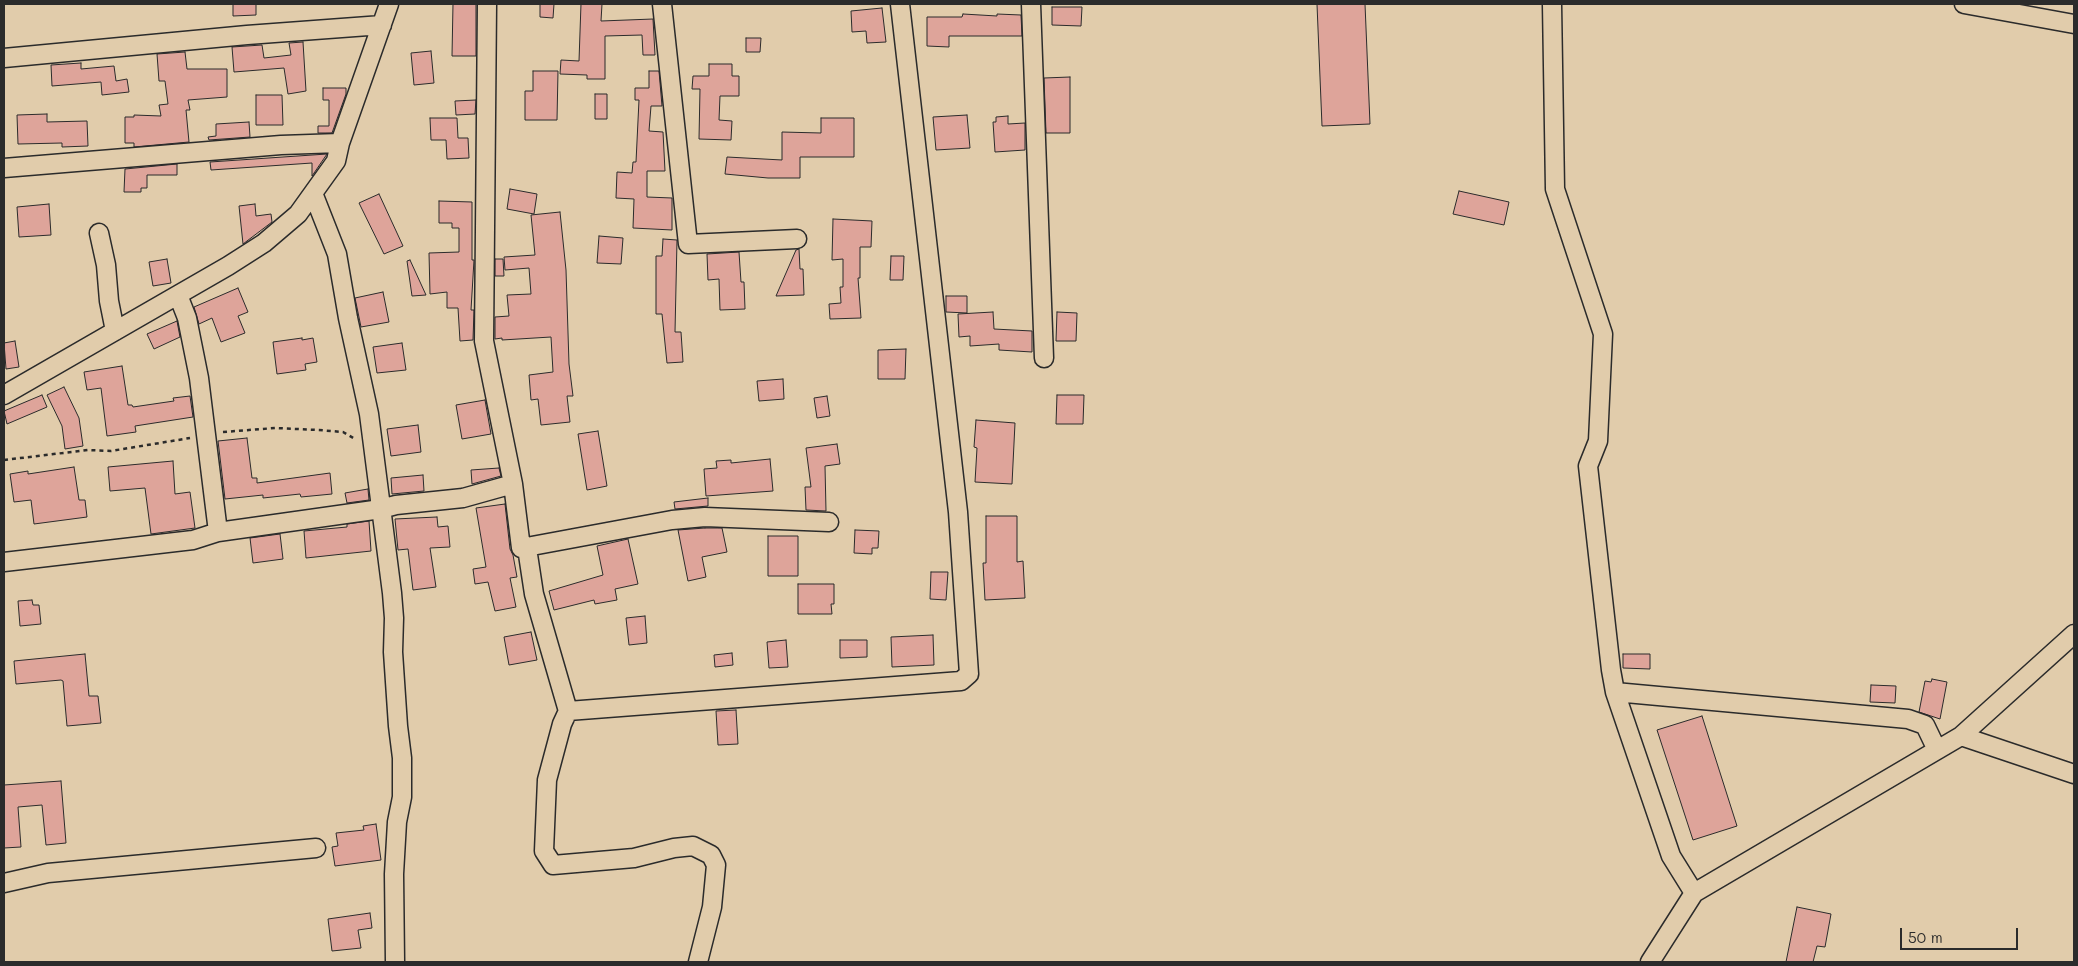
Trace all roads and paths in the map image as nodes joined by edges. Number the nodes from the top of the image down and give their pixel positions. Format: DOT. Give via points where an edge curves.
graph roads {
  1 [pos="389,4"];
  2 [pos="487,4"];
  3 [pos="662,4"];
  4 [pos="900,4"];
  5 [pos="1031,4"];
  6 [pos="1552,4"];
  7 [pos="1964,4"];
  8 [pos="2074,24"];
  9 [pos="382,25"];
  10 [pos="4,58"];
  11 [pos="340,143"];
  12 [pos="4,168"];
  13 [pos="313,193"];
  14 [pos="99,234"];
  15 [pos="797,239"];
  16 [pos="178,295"];
  17 [pos="115,331"];
  18 [pos="1044,358"];
  19 [pos="4,395"];
  20 [pos="513,484"];
  21 [pos="382,509"];
  22 [pos="830,522"];
  23 [pos="218,532"];
  24 [pos="527,548"];
  25 [pos="4,562"];
  26 [pos="2074,634"];
  27 [pos="1615,692"];
  28 [pos="568,711"];
  29 [pos="1961,736"];
  30 [pos="1937,750"];
  31 [pos="2074,774"];
  32 [pos="316,848"];
  33 [pos="4,883"];
  34 [pos="1694,893"];
  35 [pos="396,962"];
  36 [pos="698,962"];
  37 [pos="1650,962"];
  1 -- 9 [label="street"];
  2 -- 20 [label="street" via="484,341"];
  3 -- 15 [label="street" via="688,244"];
  4 -- 28 [label="street" via="957,502 969,674 961,681"];
  5 -- 18 [label="street"];
  6 -- 27 [label="street" via="1555,189 1603,334 1598,441 1588,466"];
  7 -- 8 [label="street"];
  9 -- 10 [label="street"];
  9 -- 11 [label="street"];
  11 -- 12 [label="street"];
  11 -- 13 [label="street" via="336,161"];
  13 -- 16 [label="street" via="298,214 264,243"];
  13 -- 21 [label="street" via="337,254 369,414"];
  14 -- 17 [label="street"];
  16 -- 17 [label="street"];
  16 -- 23 [label="street" via="187,318 196,361"];
  17 -- 19 [label="street"];
  20 -- 21 [label="street" via="464,498"];
  20 -- 24 [label="street" via="521,548"];
  21 -- 23 [label="street"];
  21 -- 35 [label="street" via="394,618 393,652 402,758 402,797 394,874"];
  22 -- 24 [label="street" via="704,516"];
  23 -- 25 [label="street" via="193,540"];
  24 -- 28 [label="street" via="534,594"];
  26 -- 29 [label="street"];
  27 -- 30 [label="street" via="1908,719 1925,725"];
  27 -- 34 [label="street" via="1671,856"];
  28 -- 36 [label="street" via="547,780 544,851 553,865 634,858 693,846 711,855 716,865 712,907"];
  29 -- 30 [label="street"];
  29 -- 31 [label="street"];
  30 -- 34 [label="street"];
  32 -- 33 [label="street" via="48,873"];
  34 -- 37 [label="street"];
}
